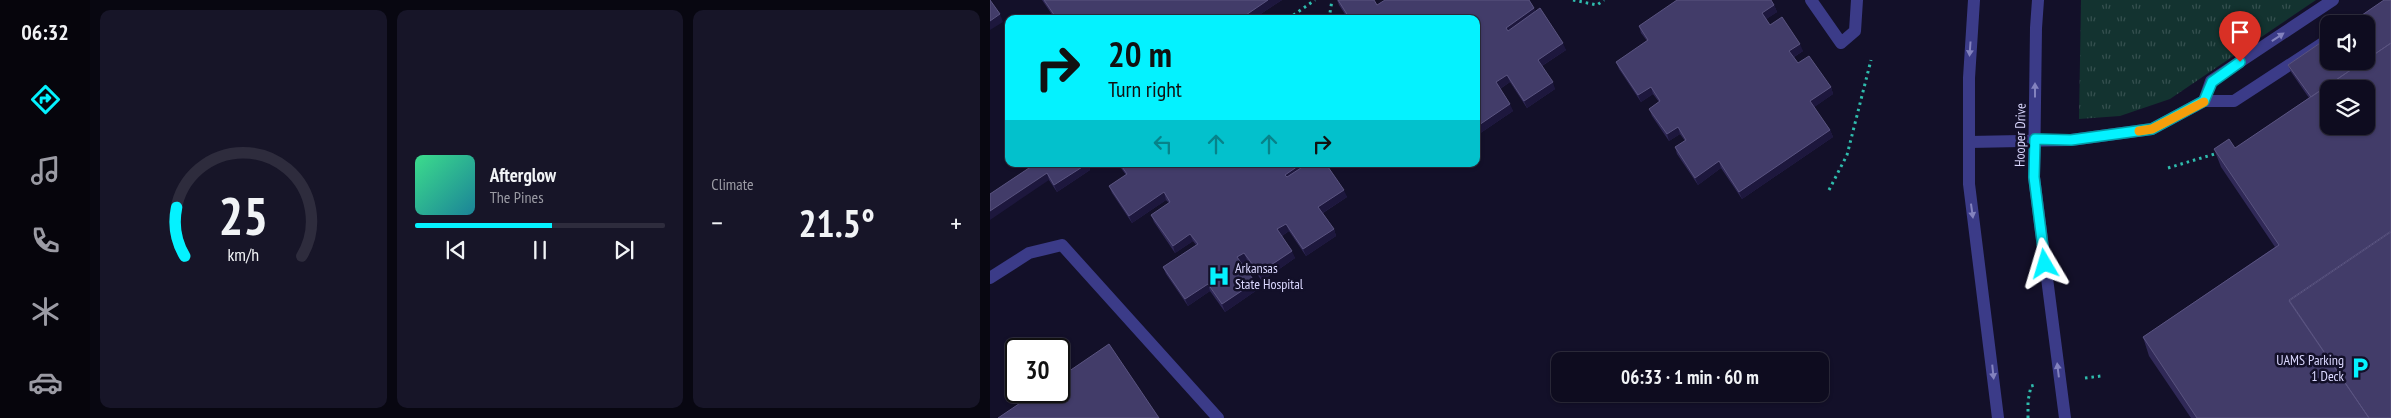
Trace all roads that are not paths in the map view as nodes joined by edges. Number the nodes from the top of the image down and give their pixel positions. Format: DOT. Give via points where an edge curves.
graph roads {
  1 [pos="1811,0"];
  2 [pos="1857,0"];
  3 [pos="1974,0"];
  4 [pos="2038,0"];
  5 [pos="2333,0"];
  6 [pos="2320,45"];
  7 [pos="2204,101"];
  8 [pos="2035,139"];
  9 [pos="1970,142"];
  10 [pos="990,278"];
  11 [pos="1218,418"];
  12 [pos="1998,418"];
  13 [pos="2064,418"];
  1 -- 2 [label="street" via="1841,43 1855,31"];
  3 -- 9 [label="street, one-way" via="1968,78"];
  8 -- 4 [label="street, Hooper Drive, one-way"];
  7 -- 5 [label="street, one-way" via="2212,82"];
  6 -- 7 [label="street" via="2234,101"];
  7 -- 8 [label="street" via="2152,129 2071,140"];
  8 -- 9 [label="street"];
  13 -- 8 [label="street, Hooper Drive, one-way" via="2034,177"];
  9 -- 12 [label="street, one-way" via="1969,184"];
  10 -- 11 [label="street" via="1029,253 1062,245"];
}
